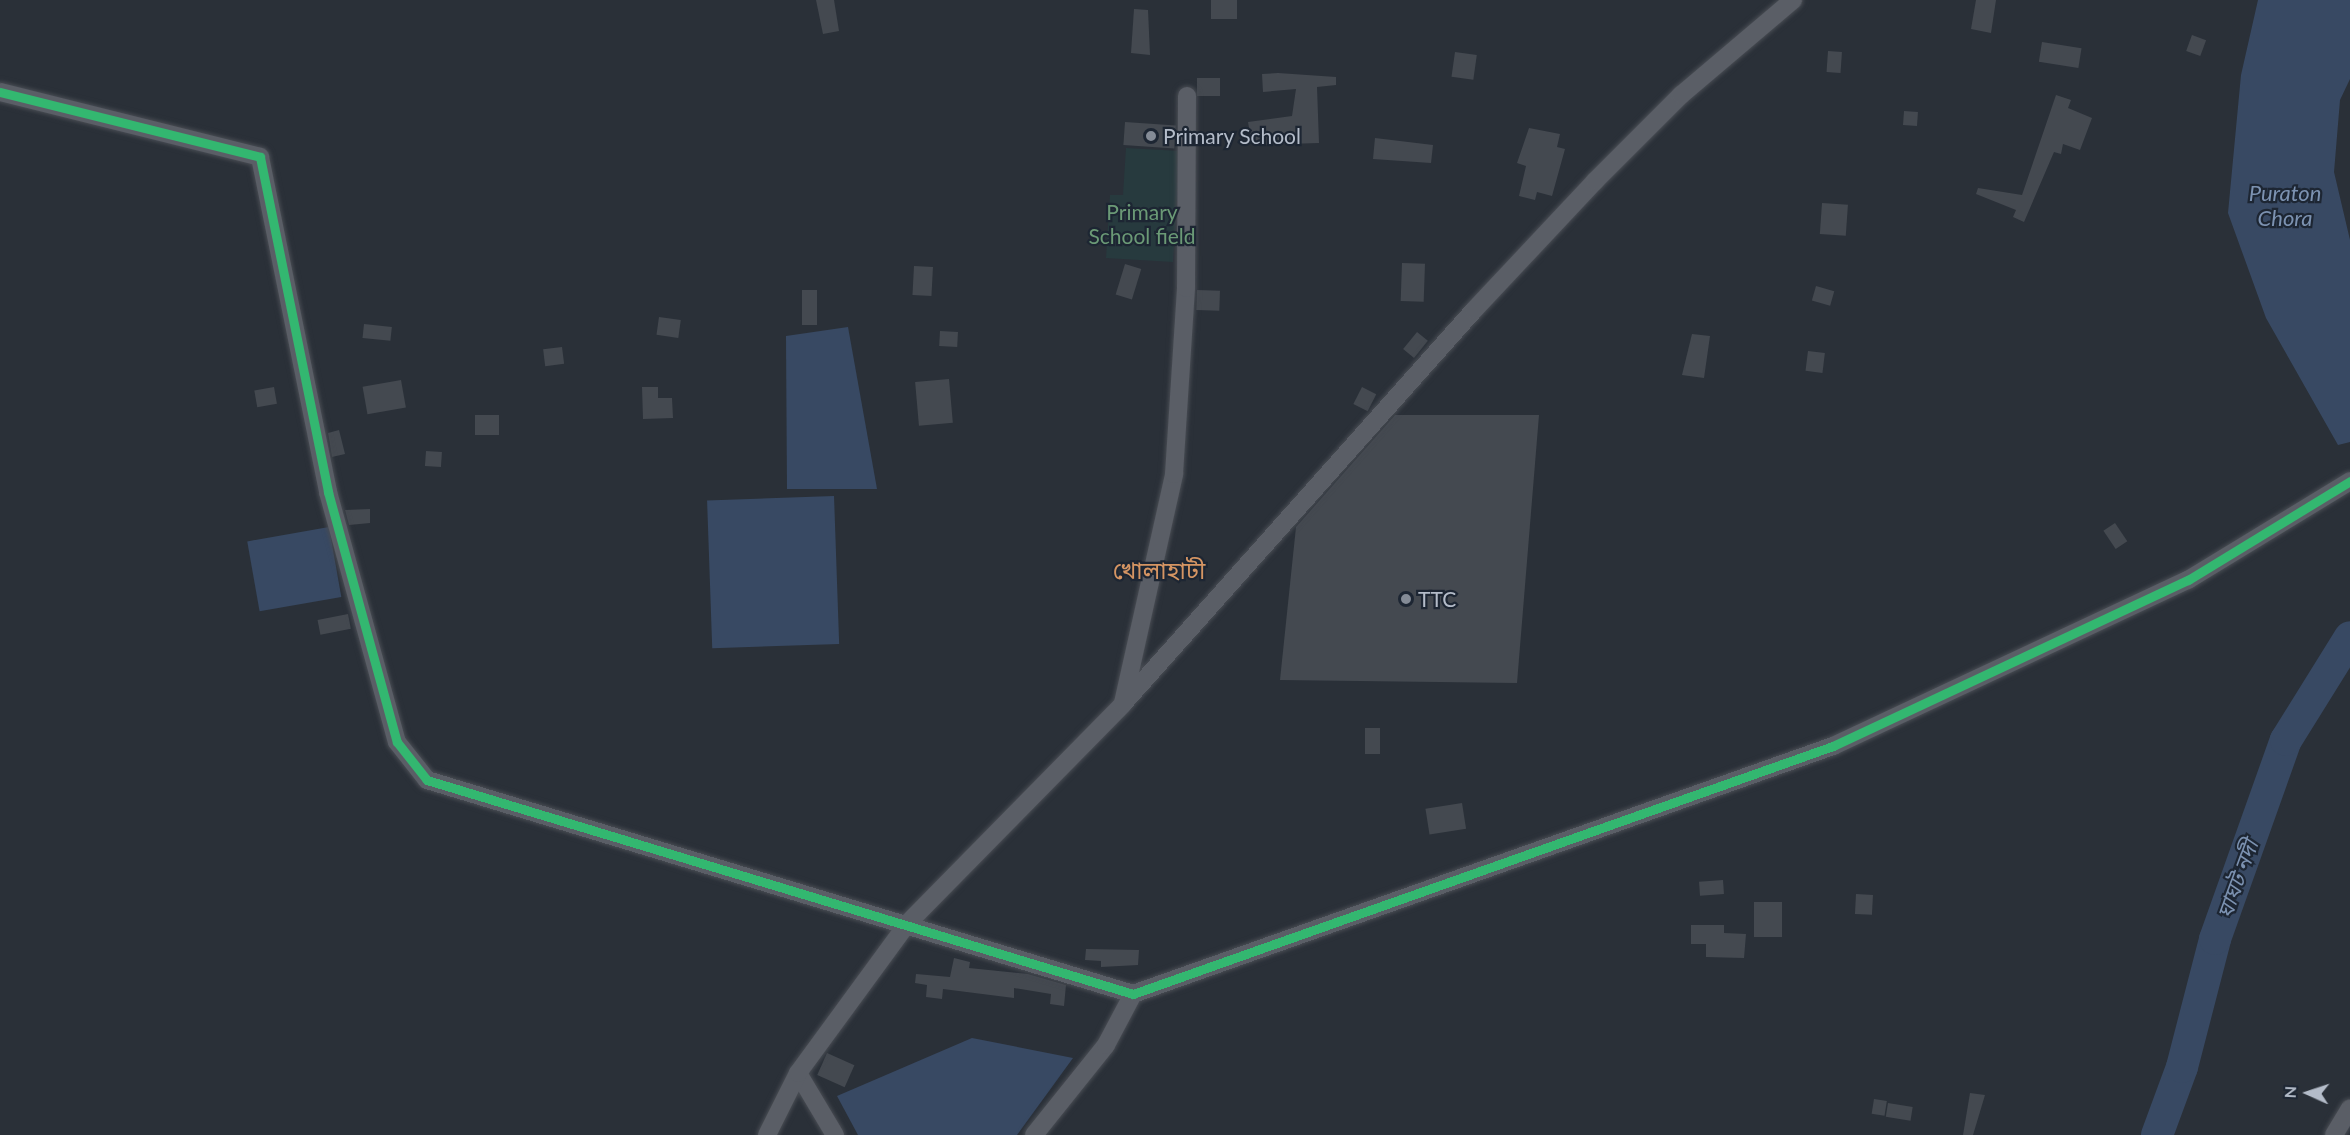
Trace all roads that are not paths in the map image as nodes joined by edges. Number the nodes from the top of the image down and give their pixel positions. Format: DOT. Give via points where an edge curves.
graph roads {
  1 [pos="1793,0"];
  2 [pos="0,92"];
  3 [pos="1187,96"];
  4 [pos="2350,482"];
  5 [pos="1122,705"];
  6 [pos="907,924"];
  7 [pos="1133,994"];
  8 [pos="798,1073"];
  9 [pos="2350,1107"];
  10 [pos="767,1135"];
  11 [pos="835,1135"];
  12 [pos="1034,1135"];
  13 [pos="2334,1135"];
  1 -- 5 [label="street" via="1681,95 1587,190 1474,310"];
  2 -- 6 [label="street" via="260,157 328,492 398,742 427,780"];
  3 -- 5 [label="street" via="1186,288 1174,474"];
  4 -- 7 [label="street" via="2188,580 1833,746"];
  5 -- 6 [label="street"];
  6 -- 7 [label="street"];
  6 -- 8 [label="street"];
  7 -- 12 [label="street" via="1106,1045"];
  8 -- 10 [label="street"];
  8 -- 11 [label="street"];
  9 -- 13 [label="street"];
}
